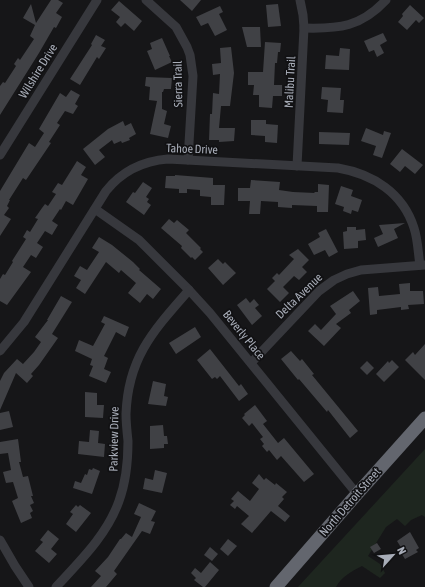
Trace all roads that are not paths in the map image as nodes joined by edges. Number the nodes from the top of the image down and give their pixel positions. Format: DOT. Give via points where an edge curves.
graph roads {
  1 [pos="97,0"];
  2 [pos="146,0"];
  3 [pos="300,0"];
  4 [pos="386,0"];
  5 [pos="304,28"];
  6 [pos="0,155"];
  7 [pos="188,160"];
  8 [pos="297,166"];
  9 [pos="95,209"];
  10 [pos="422,265"];
  11 [pos="189,290"];
  12 [pos="0,351"];
  13 [pos="251,363"];
  14 [pos="425,418"];
  15 [pos="357,494"];
  16 [pos="0,540"];
  17 [pos="29,587"];
  18 [pos="56,587"];
  19 [pos="276,587"];
  1 -- 6 [label="street, Wilshire Drive"];
  2 -- 7 [label="street, Sierra Trail" via="176,27 190,55 193,76"];
  3 -- 5 [label="street, Malibu Trail"];
  4 -- 5 [label="street" via="370,15 353,23 330,28"];
  5 -- 8 [label="street, Malibu Trail"];
  7 -- 8 [label="street, Tahoe Drive"];
  7 -- 9 [label="street, Tahoe Drive" via="158,160 133,168 111,185"];
  8 -- 10 [label="street, Tahoe Drive" via="351,170 370,177 385,187 399,201 410,220"];
  9 -- 11 [label="street, Beverly Place" via="139,240"];
  9 -- 12 [label="street, Tahoe Drive" via="24,322"];
  10 -- 13 [label="street, Delta Avenue" via="361,270 334,280 319,291"];
  11 -- 13 [label="street, Beverly Place"];
  11 -- 18 [label="street, Parkview Drive" via="152,333 134,368 126,414 127,470 114,514 94,544"];
  13 -- 15 [label="street, Beverly Place"];
  14 -- 15 [label="highway, North Detroit Street"];
  15 -- 19 [label="highway, North Detroit Street"];
  16 -- 17 [label="street"];
}
